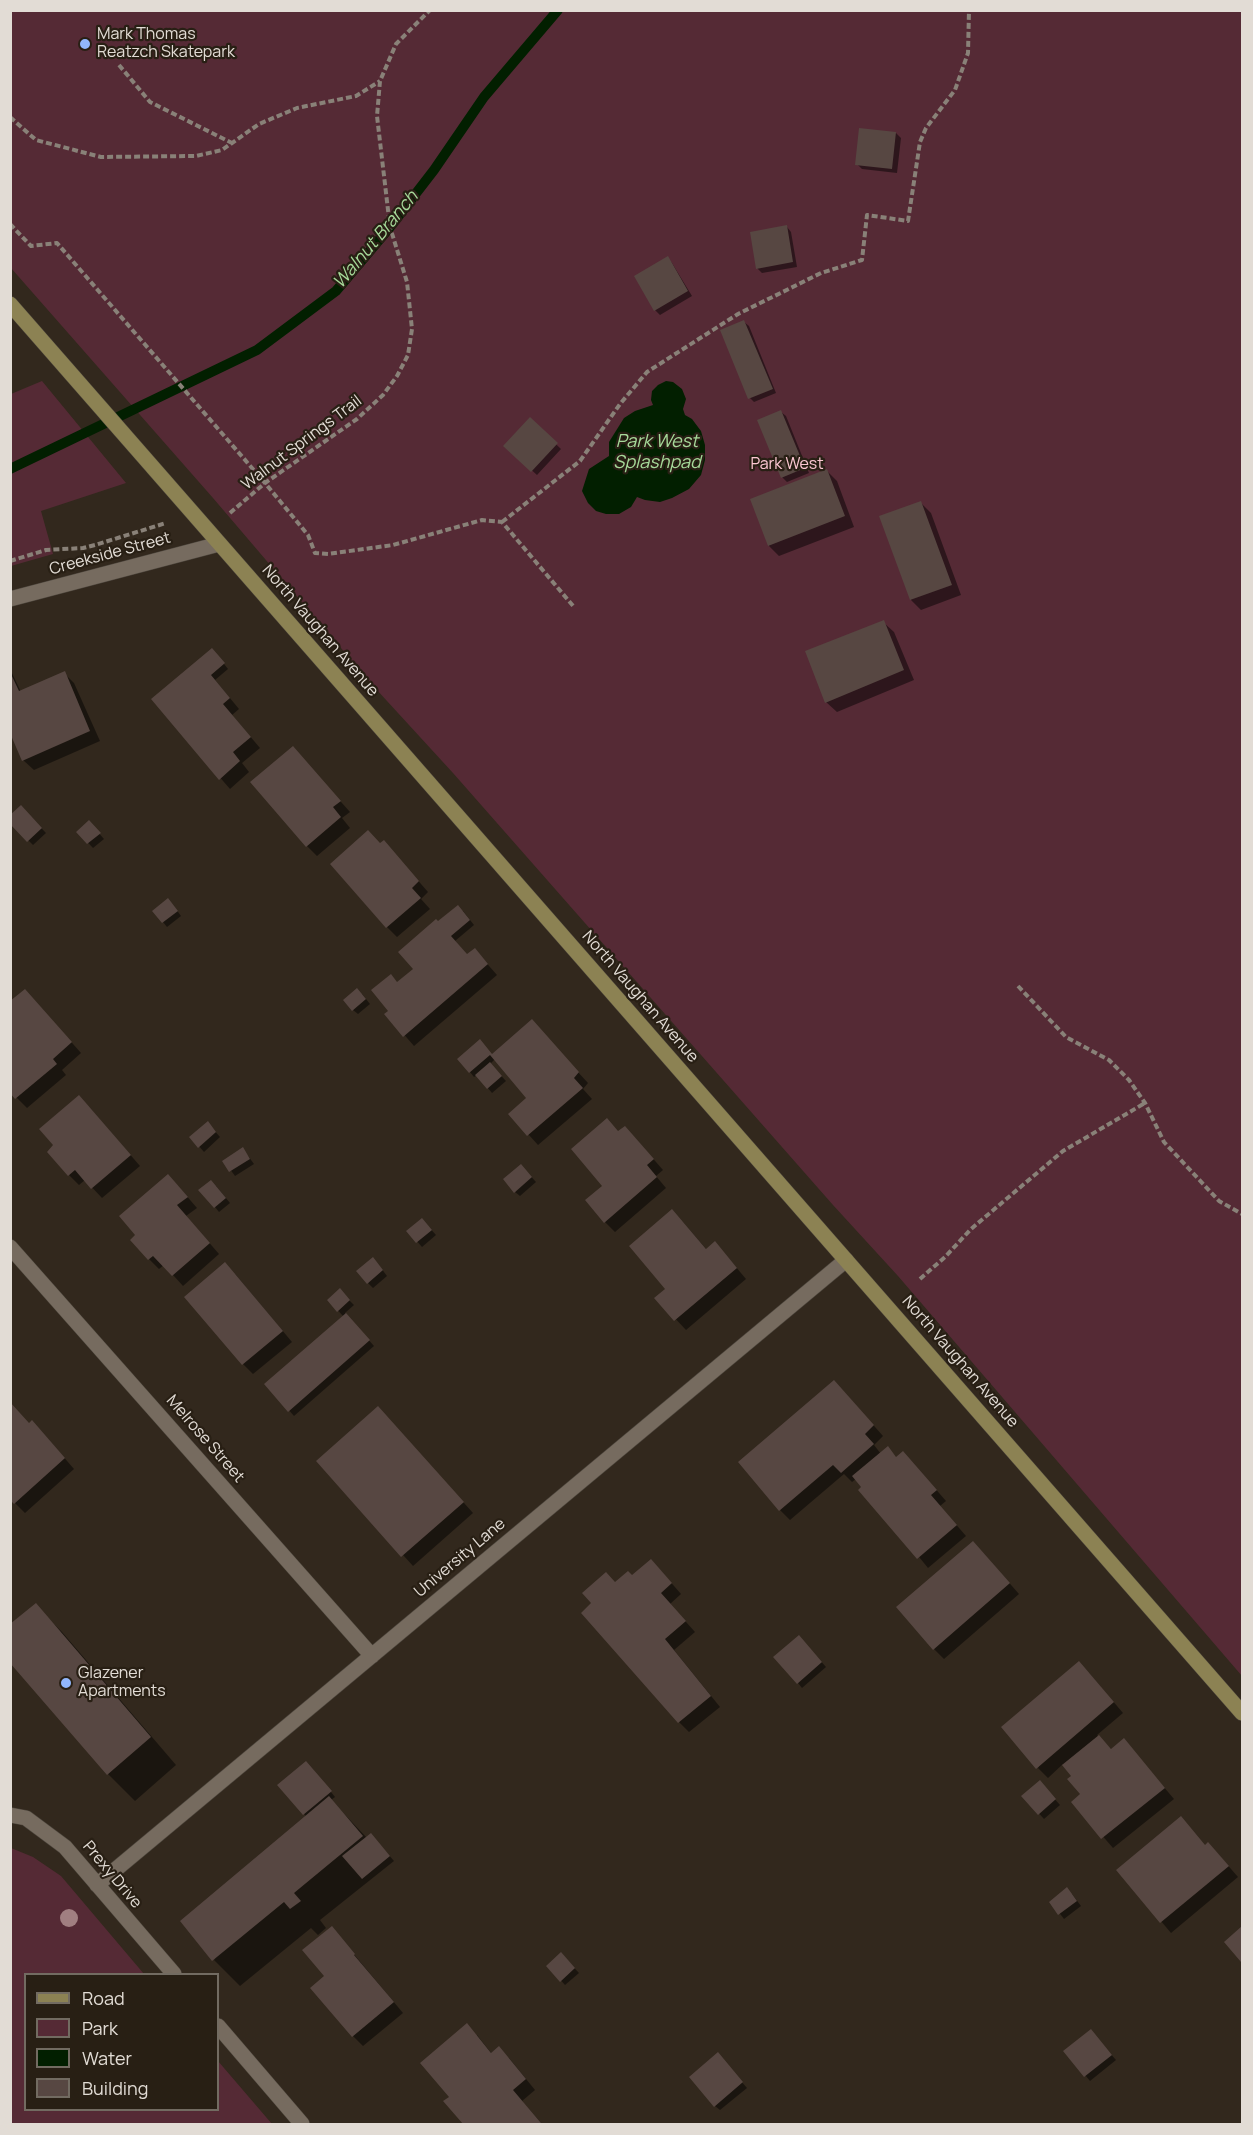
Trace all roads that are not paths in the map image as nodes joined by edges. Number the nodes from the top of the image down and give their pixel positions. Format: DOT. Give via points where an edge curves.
graph roads {
  1 [pos="10,304"];
  2 [pos="219,543"];
  3 [pos="10,599"];
  4 [pos="10,1246"];
  5 [pos="846,1260"];
  6 [pos="372,1656"];
  7 [pos="1242,1713"];
  8 [pos="10,1815"];
  9 [pos="97,1885"];
  10 [pos="173,1973"];
  11 [pos="219,2026"];
  12 [pos="302,2124"];
  1 -- 2 [label="street, North Vaughan Avenue"];
  2 -- 3 [label="street, Creekside Street"];
  2 -- 5 [label="street, North Vaughan Avenue"];
  4 -- 6 [label="street, Melrose Street"];
  5 -- 6 [label="street, University Lane"];
  5 -- 7 [label="street, North Vaughan Avenue"];
  6 -- 9 [label="street, University Lane"];
  8 -- 9 [label="street, Prexy Drive" via="26,1818 65,1847"];
  9 -- 10 [label="street, Prexy Drive"];
  11 -- 12 [label="street"];
}
